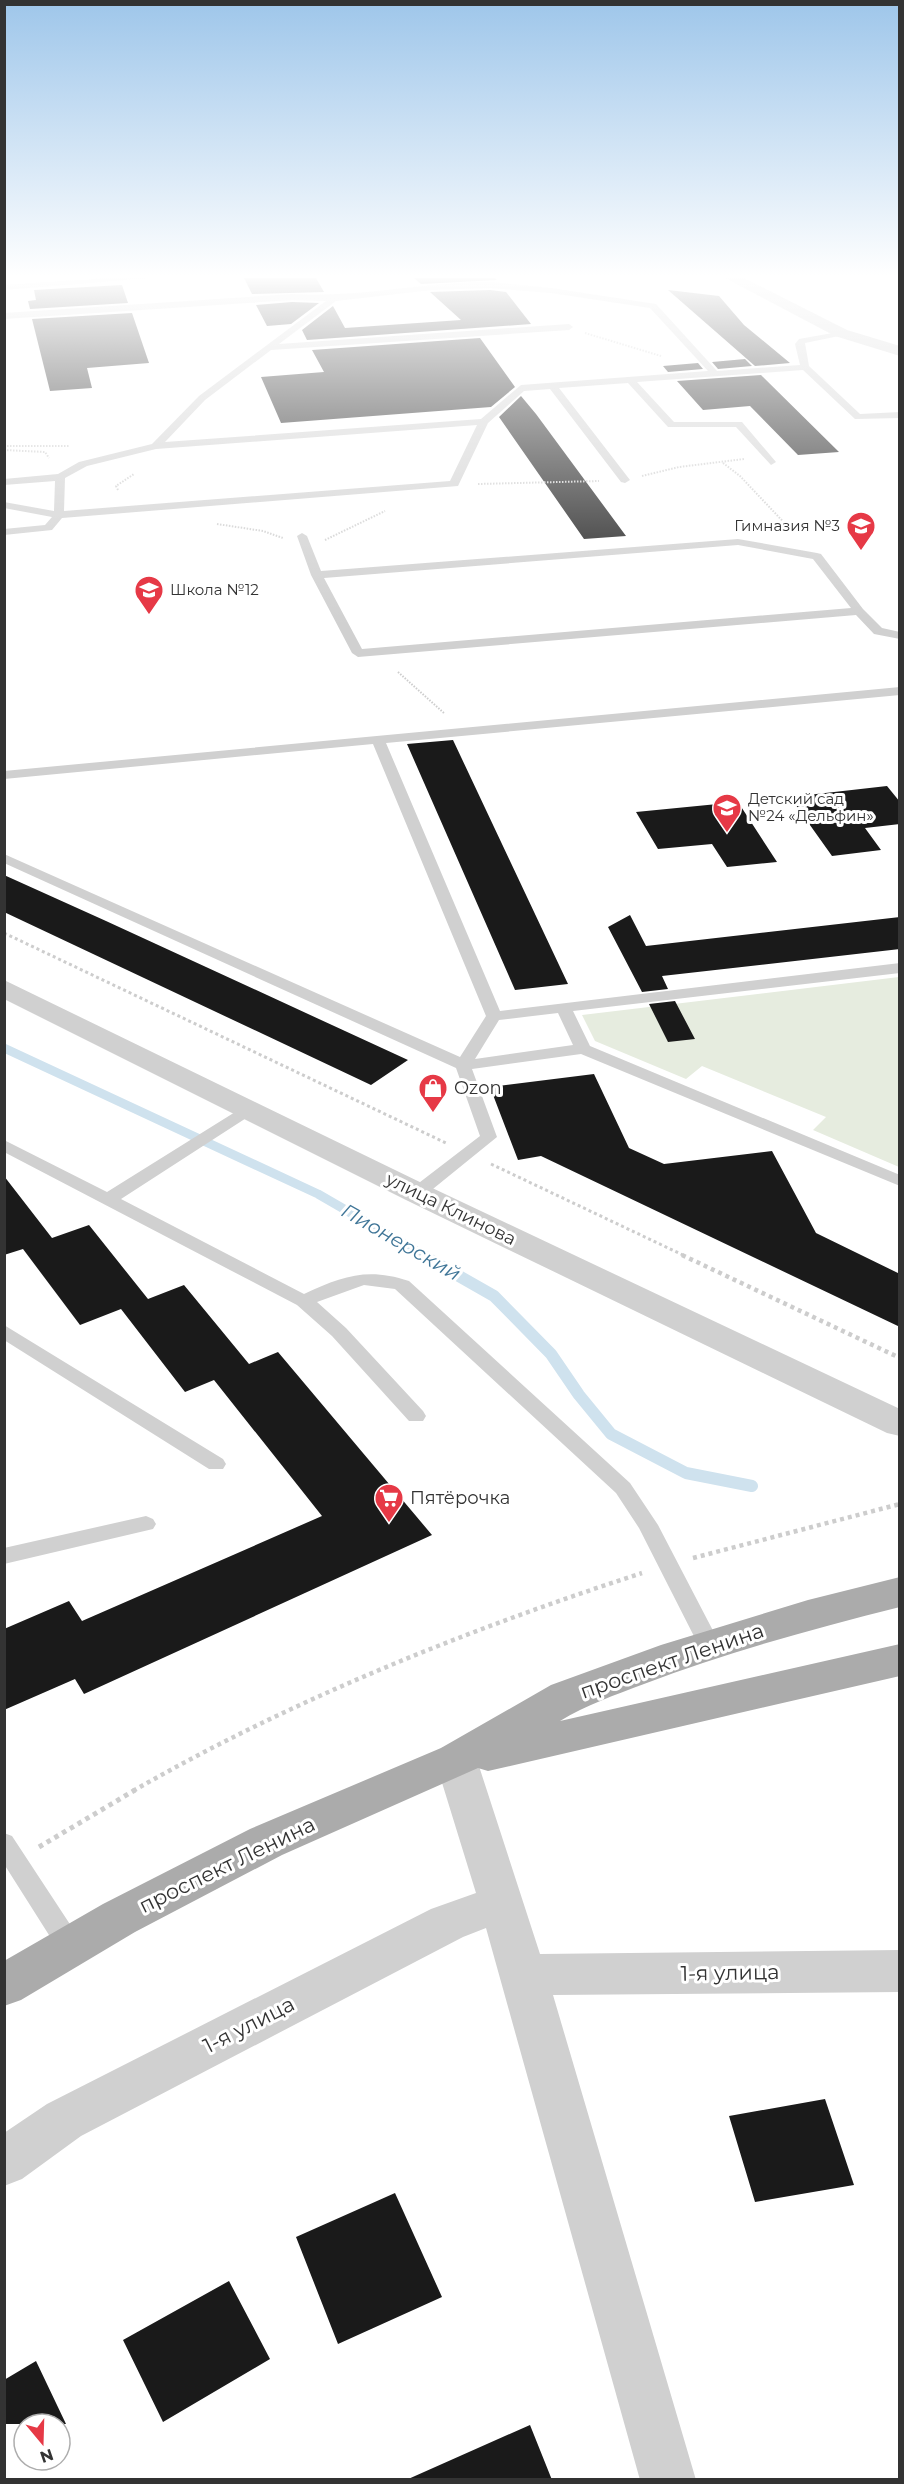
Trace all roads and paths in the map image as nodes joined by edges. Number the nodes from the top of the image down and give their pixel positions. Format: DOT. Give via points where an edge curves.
graph roads {
  1 [pos="207,394"];
  2 [pos="515,394"];
  3 [pos="559,394"];
  4 [pos="643,394"];
  5 [pos="834,394"];
  6 [pos="900,415"];
  7 [pos="484,422"];
  8 [pos="156,446"];
  9 [pos="722,462"];
  10 [pos="771,462"];
  11 [pos="60,477"];
  12 [pos="625,480"];
  13 [pos="4,482"];
  14 [pos="4,505"];
  15 [pos="125,512"];
  16 [pos="58,515"];
  17 [pos="4,532"];
  18 [pos="302,536"];
  19 [pos="817,556"];
  20 [pos="317,575"];
  21 [pos="859,610"];
  22 [pos="900,636"];
  23 [pos="379,652"];
  24 [pos="900,691"];
  25 [pos="465,732"];
  26 [pos="378,740"];
  27 [pos="4,775"];
  28 [pos="4,858"];
  29 [pos="900,968"];
  30 [pos="4,988"];
  31 [pos="564,1008"];
  32 [pos="494,1016"];
  33 [pos="583,1049"];
  34 [pos="463,1065"];
  35 [pos="248,1109"];
  36 [pos="4,1145"];
  37 [pos="900,1181"];
  38 [pos="417,1193"];
  39 [pos="108,1199"];
  40 [pos="304,1301"];
  41 [pos="4,1331"];
  42 [pos="416,1416"];
  43 [pos="900,1424"];
  44 [pos="216,1464"];
  45 [pos="900,1504"];
  46 [pos="146,1524"];
  47 [pos="4,1556"];
  48 [pos="668,1564"];
  49 [pos="900,1592"];
  50 [pos="710,1646"];
  51 [pos="900,1660"];
  52 [pos="456,1760"];
  53 [pos="10,1852"];
  54 [pos="502,1903"];
  55 [pos="70,1946"];
  56 [pos="900,1971"];
  57 [pos="524,1975"];
  58 [pos="4,1985"];
  59 [pos="4,2162"];
  60 [pos="668,2480"];
  1 -- 8 [label="lane"];
  2 -- 7 [label="lane"];
  3 -- 12 [label="lane"];
  4 -- 10 [label="lane" via="671,425 739,424"];
  5 -- 6 [label="lane" via="858,417"];
  7 -- 8 [label="lane"];
  7 -- 15 [label="lane" via="454,484"];
  8 -- 11 [label="lane" via="83,464"];
  8 -- 15 [label="path" via="155,459 116,486"];
  9 -- 19 [label="path"];
  11 -- 13 [label="lane"];
  11 -- 16 [label="lane"];
  14 -- 16 [label="lane"];
  15 -- 16 [label="lane"];
  16 -- 17 [label="lane" via="48,528"];
  18 -- 20 [label="lane"];
  19 -- 20 [label="lane" via="738,542"];
  19 -- 21 [label="lane"];
  20 -- 23 [label="lane" via="358,653"];
  21 -- 22 [label="lane" via="878,631"];
  21 -- 23 [label="lane"];
  23 -- 25 [label="path"];
  24 -- 25 [label="lane"];
  25 -- 26 [label="lane"];
  26 -- 27 [label="lane"];
  26 -- 32 [label="lane"];
  28 -- 34 [label="lane"];
  29 -- 31 [label="lane"];
  30 -- 35 [label="street, улица Клинова"];
  31 -- 32 [label="lane"];
  31 -- 33 [label="lane"];
  32 -- 34 [label="lane"];
  33 -- 34 [label="lane"];
  33 -- 37 [label="lane"];
  34 -- 38 [label="lane" via="489,1137"];
  35 -- 38 [label="street, улица Клинова"];
  35 -- 39 [label="lane"];
  36 -- 39 [label="lane"];
  38 -- 43 [label="street, улица Клинова"];
  39 -- 40 [label="lane"];
  40 -- 42 [label="lane" via="339,1332"];
  40 -- 48 [label="lane" via="351,1280 374,1276 402,1285 623,1488"];
  41 -- 44 [label="lane"];
  45 -- 48 [label="path"];
  46 -- 47 [label="lane"];
  48 -- 50 [label="lane"];
  48 -- 53 [label="path" via="552,1601 373,1672"];
  49 -- 50 [label="main road, проспект Ленина" via="808,1615"];
  50 -- 52 [label="main road, проспект Ленина" via="566,1697"];
  51 -- 52 [label="main road, проспект Ленина"];
  52 -- 54 [label="street"];
  52 -- 55 [label="main road, проспект Ленина" via="266,1842"];
  53 -- 55 [label="lane"];
  54 -- 57 [label="street"];
  54 -- 59 [label="street, 1-я улица" via="447,1923 75,2115"];
  55 -- 58 [label="main road, проспект Ленина"];
  56 -- 57 [label="street, 1-я улица"];
  57 -- 60 [label="street"];
}
